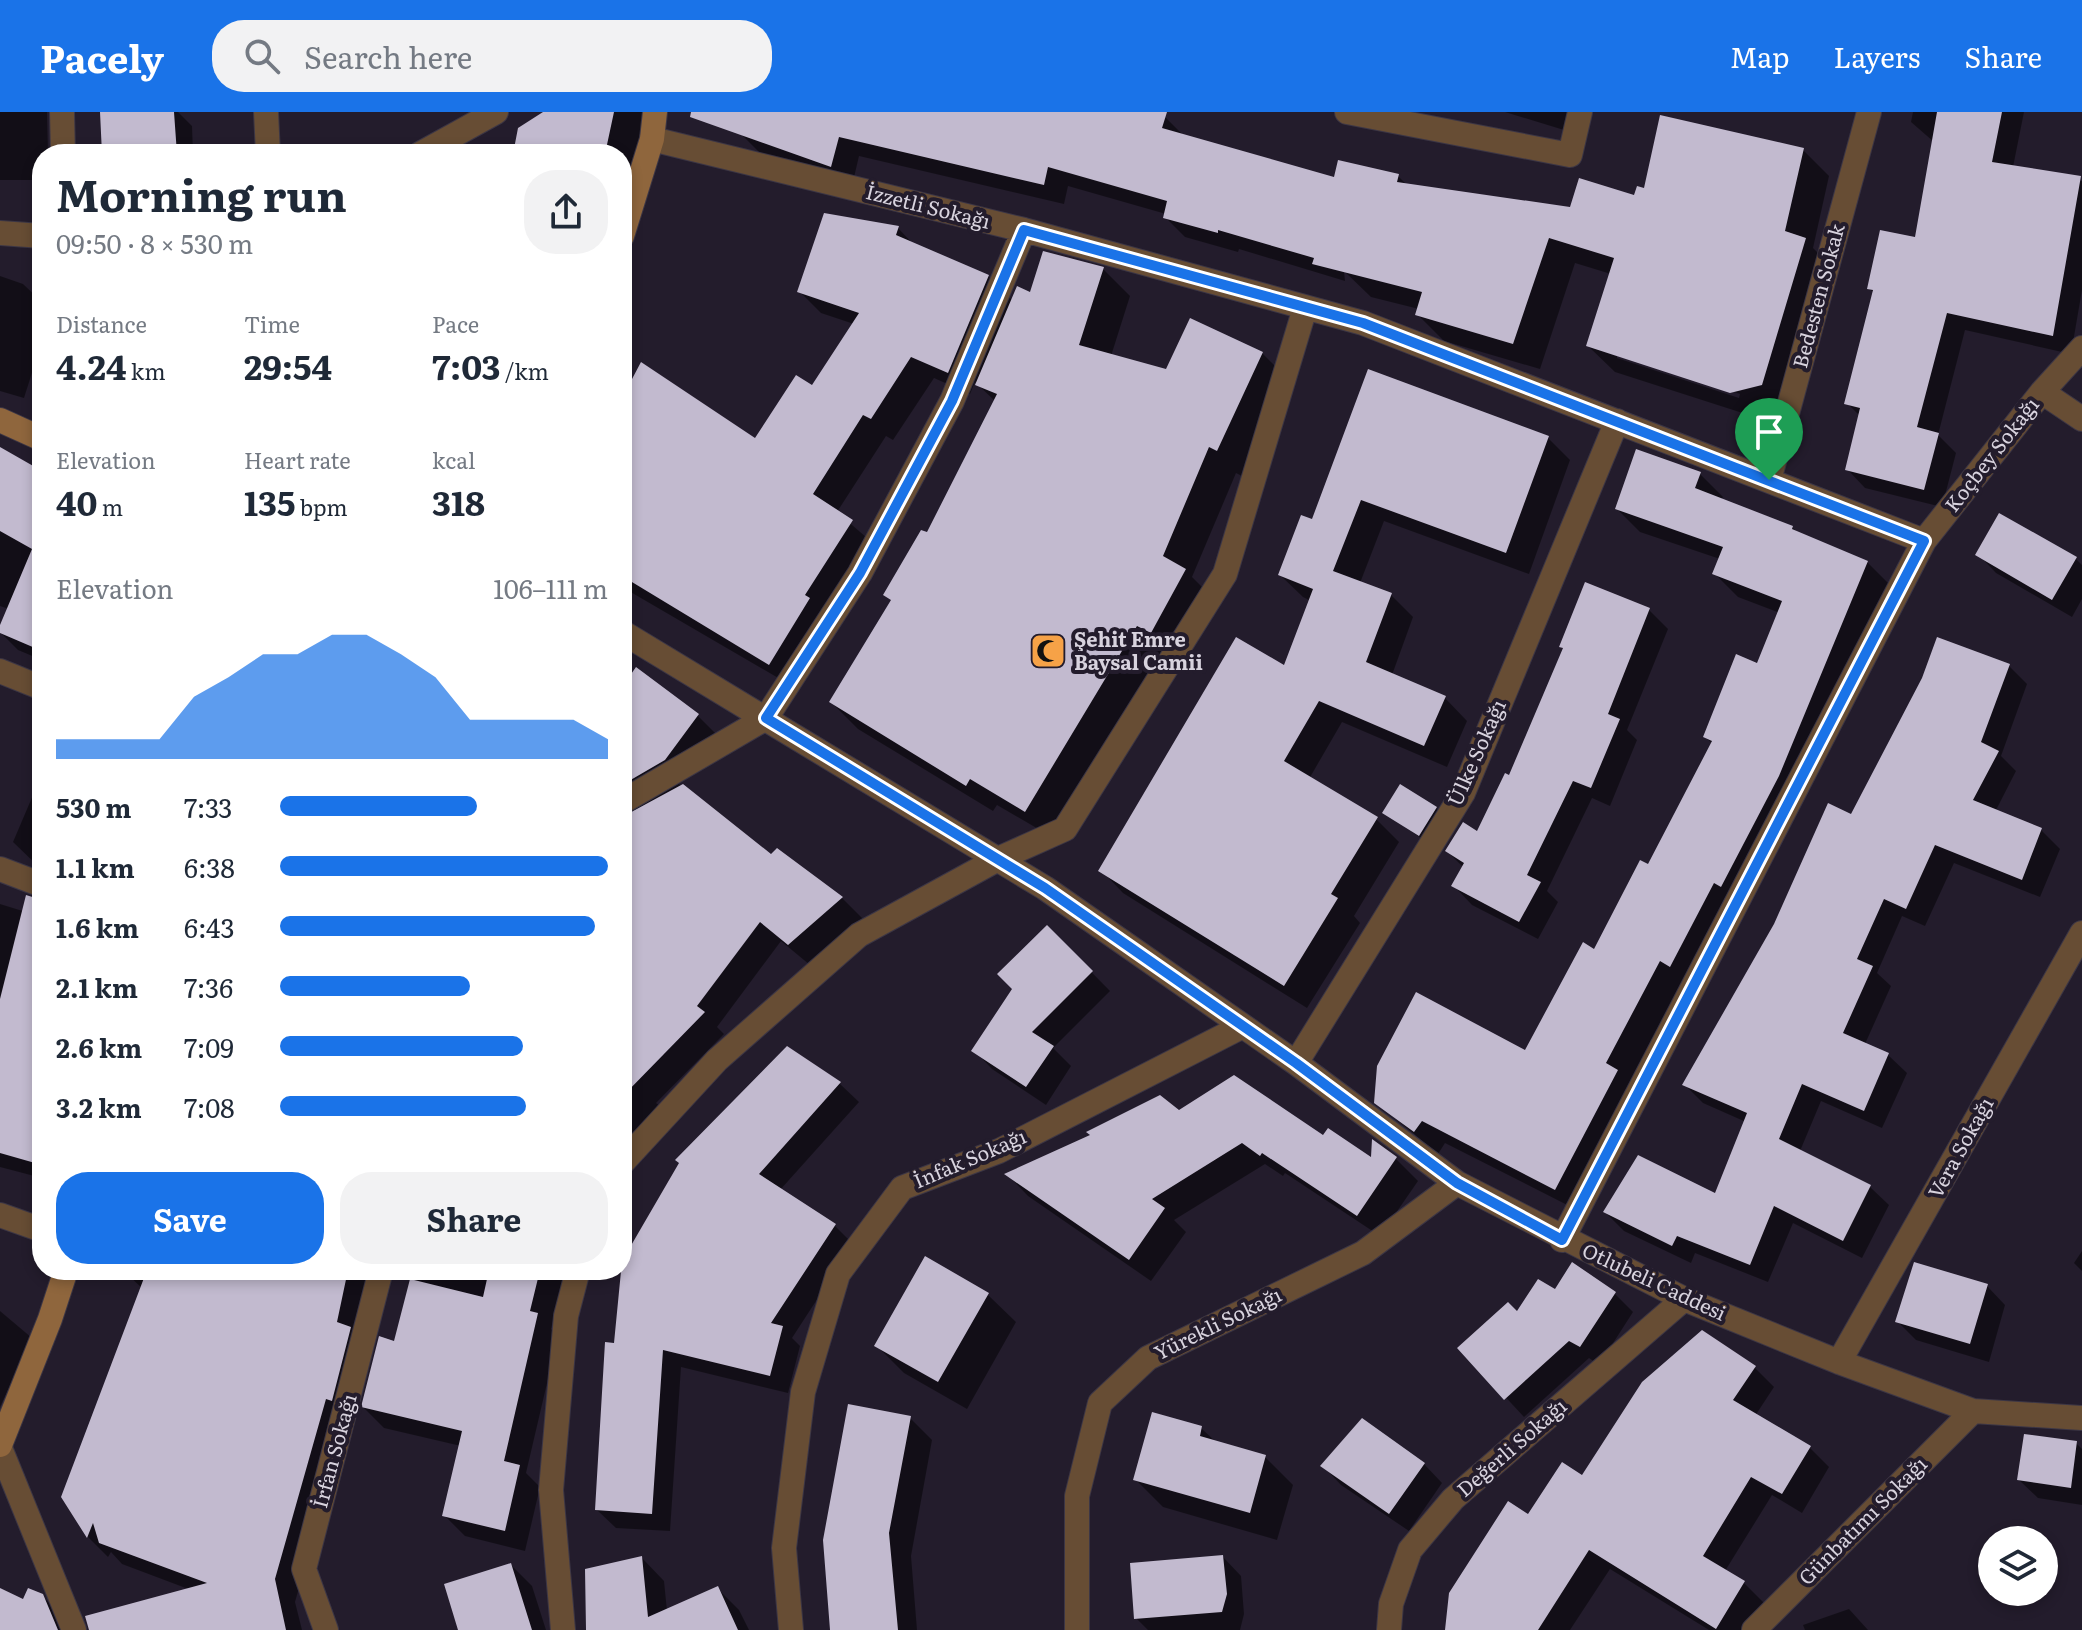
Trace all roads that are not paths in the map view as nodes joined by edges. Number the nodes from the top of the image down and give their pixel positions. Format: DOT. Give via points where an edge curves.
graph roads {
  1 [pos="62,112"];
  2 [pos="266,112"];
  3 [pos="496,112"];
  4 [pos="655,112"];
  5 [pos="1350,112"];
  6 [pos="1580,112"];
  7 [pos="1869,112"];
  8 [pos="652,139"];
  9 [pos="63,144"];
  10 [pos="268,144"];
  11 [pos="438,144"];
  12 [pos="632,204"];
  13 [pos="1024,230"];
  14 [pos="0,233"];
  15 [pos="32,235"];
  16 [pos="1305,308"];
  17 [pos="2082,348"];
  18 [pos="2042,392"];
  19 [pos="2082,419"];
  20 [pos="0,420"];
  21 [pos="1617,421"];
  22 [pos="32,434"];
  23 [pos="1769,480"];
  24 [pos="1924,541"];
  25 [pos="632,638"];
  26 [pos="0,671"];
  27 [pos="32,684"];
  28 [pos="766,718"];
  29 [pos="632,796"];
  30 [pos="998,859"];
  31 [pos="0,869"];
  32 [pos="32,881"];
  33 [pos="2082,933"];
  34 [pos="1243,1026"];
  35 [pos="1296,1063"];
  36 [pos="632,1152"];
  37 [pos="1457,1183"];
  38 [pos="0,1215"];
  39 [pos="32,1226"];
  40 [pos="1562,1240"];
  41 [pos="63,1280"];
  42 [pos="378,1280"];
  43 [pos="575,1280"];
  44 [pos="1684,1299"];
  45 [pos="1839,1362"];
  46 [pos="1973,1411"];
  47 [pos="2082,1418"];
  48 [pos="0,1446"];
  49 [pos="74,1630"];
  50 [pos="326,1630"];
  51 [pos="563,1630"];
  52 [pos="791,1630"];
  53 [pos="1077,1630"];
  54 [pos="1389,1630"];
  55 [pos="1754,1630"];
  1 -- 9 [label="street"];
  2 -- 10 [label="street"];
  3 -- 11 [label="street"];
  4 -- 8 [label="main road"];
  5 -- 6 [label="street" via="1570,155"];
  7 -- 23 [label="street, Bedesten Sokak"];
  8 -- 12 [label="main road"];
  8 -- 13 [label="street, İzzetli Sokağı"];
  13 -- 16 [label="street, İzzetli Sokağı"];
  13 -- 28 [label="street" via="924,454 860,573"];
  14 -- 15 [label="street"];
  16 -- 21 [label="street, İzzetli Sokağı" via="1363,323"];
  16 -- 30 [label="street" via="1225,574 1065,829"];
  17 -- 18 [label="street, Koçbey Sokağı"];
  18 -- 19 [label="street"];
  18 -- 24 [label="street, Koçbey Sokağı"];
  20 -- 22 [label="main road"];
  21 -- 23 [label="street, İzzetli Sokağı"];
  21 -- 35 [label="street, Ülke Sokağı" via="1463,793"];
  23 -- 24 [label="street, İzzetli Sokağı"];
  24 -- 40 [label="street, Koçbey Sokağı"];
  25 -- 28 [label="street, Otlubeli Caddesi"];
  26 -- 27 [label="street"];
  28 -- 29 [label="street"];
  28 -- 30 [label="street, Otlubeli Caddesi"];
  30 -- 34 [label="street, Otlubeli Caddesi"];
  30 -- 36 [label="street" via="859,935 717,1060"];
  31 -- 32 [label="street"];
  33 -- 45 [label="street, Vera Sokağı"];
  34 -- 35 [label="street, Otlubeli Caddesi"];
  34 -- 52 [label="street, İnfak Sokağı" via="999,1151 902,1188 838,1274 803,1392 784,1548"];
  35 -- 37 [label="street, Otlubeli Caddesi"];
  37 -- 40 [label="street, Otlubeli Caddesi"];
  37 -- 53 [label="street, Yürekli Sokağı" via="1363,1253 1148,1358 1100,1403 1077,1496"];
  38 -- 39 [label="street"];
  40 -- 44 [label="street, Otlubeli Caddesi"];
  41 -- 48 [label="main road"];
  42 -- 50 [label="street, İrfan Sokağı" via="304,1569"];
  43 -- 51 [label="street" via="566,1316 551,1490"];
  44 -- 45 [label="street, Otlubeli Caddesi"];
  44 -- 54 [label="street, Değerli Sokağı" via="1453,1499 1410,1550 1391,1604"];
  45 -- 46 [label="street, Otlubeli Caddesi"];
  46 -- 47 [label="street, Otlubeli Caddesi"];
  46 -- 55 [label="street, Günbatımı Sokağı"];
  48 -- 49 [label="street"];
}
